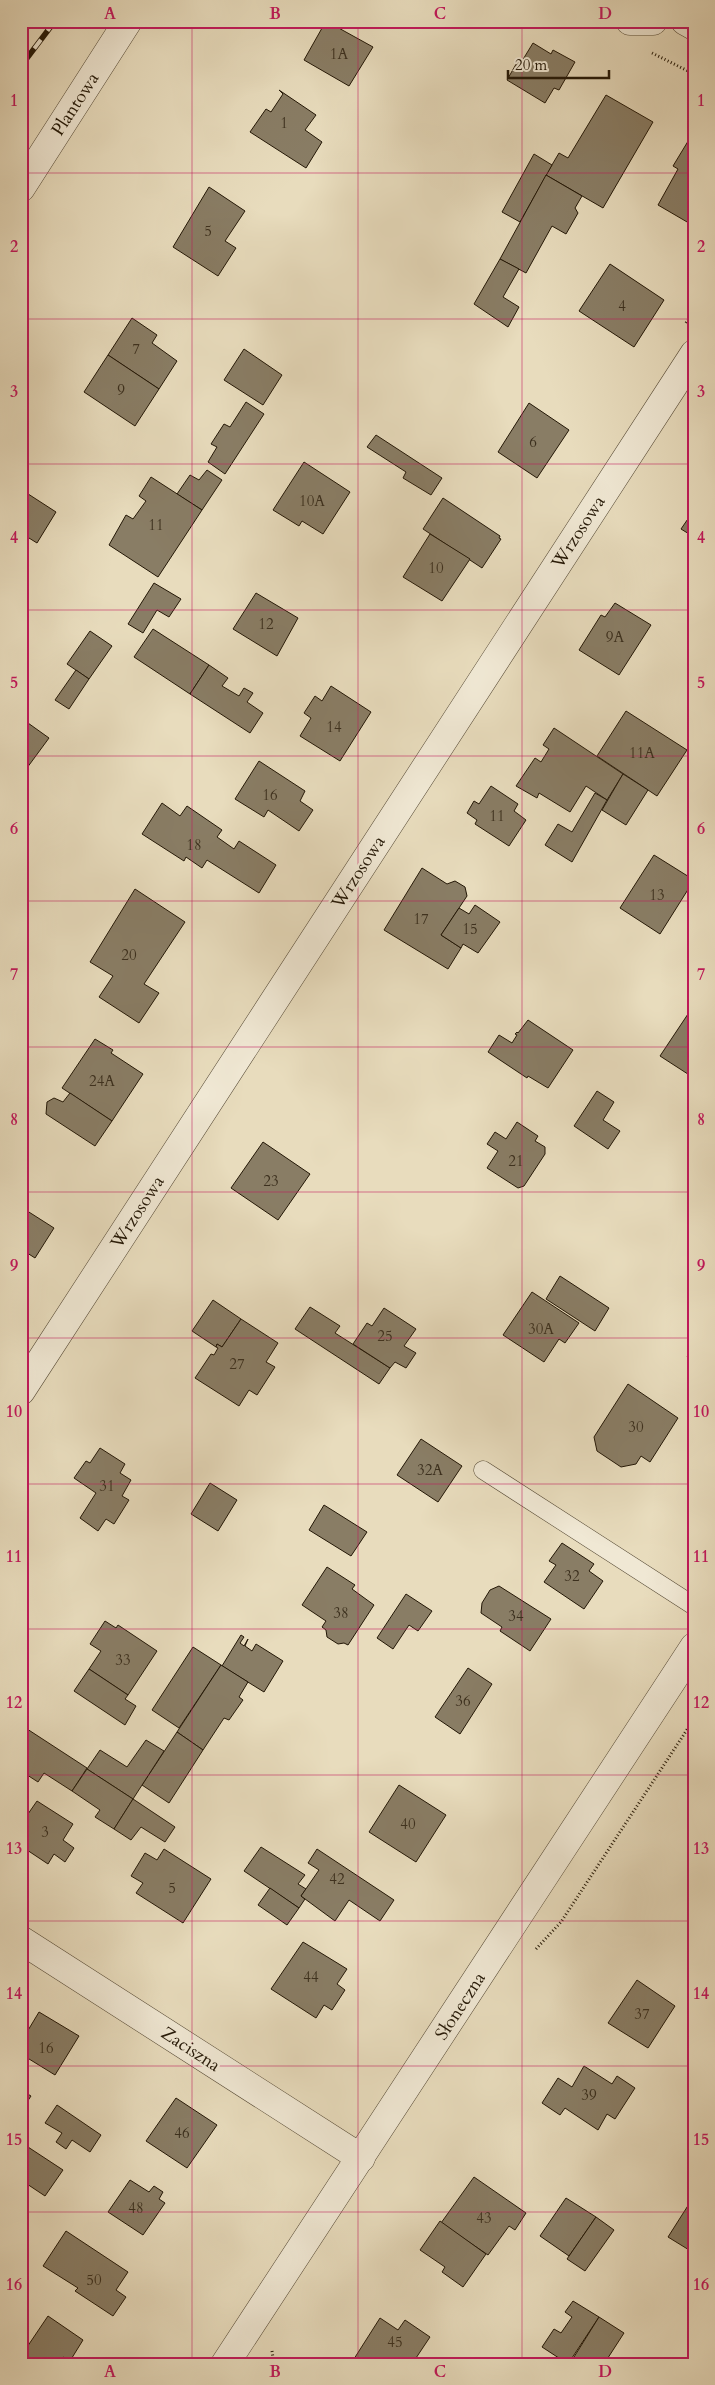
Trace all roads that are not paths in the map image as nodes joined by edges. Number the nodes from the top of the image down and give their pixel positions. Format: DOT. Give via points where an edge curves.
graph roads {
  1 [pos="128,21"];
  2 [pos="630,21"];
  3 [pos="654,21"];
  4 [pos="685,21"];
  5 [pos="694,26"];
  6 [pos="21,188"];
  7 [pos="694,354"];
  8 [pos="21,1391"];
  9 [pos="484,1470"];
  10 [pos="694,1606"];
  11 [pos="694,1647"];
  12 [pos="21,1940"];
  13 [pos="361,2158"];
  14 [pos="225,2364"];
  1 -- 6 [label="street, Plantowa"];
  2 -- 3 [label="street"];
  4 -- 5 [label="street"];
  7 -- 8 [label="street, Wrzosowa"];
  9 -- 10 [label="lane"];
  11 -- 13 [label="street, Słoneczna"];
  12 -- 13 [label="street, Zaciszna"];
  13 -- 14 [label="street, Słoneczna"];
}
